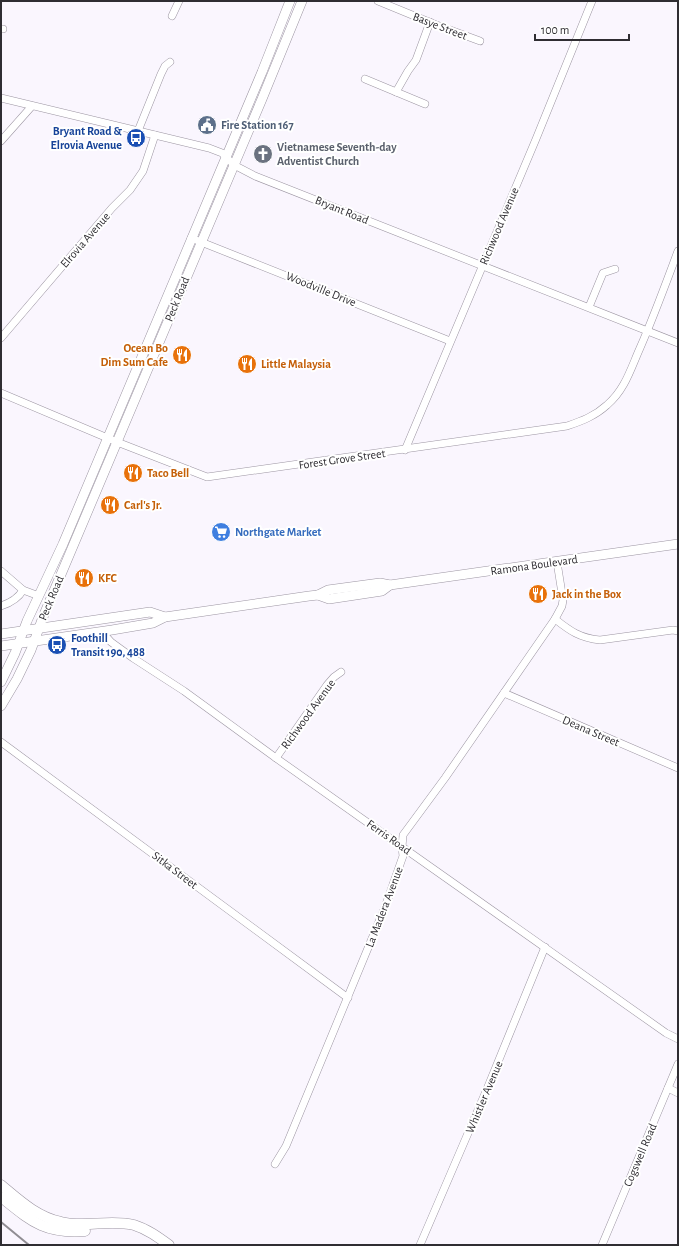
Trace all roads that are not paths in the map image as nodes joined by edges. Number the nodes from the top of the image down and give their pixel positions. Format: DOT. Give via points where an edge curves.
graph roads {
  1 [pos="179,1"];
  2 [pos="290,1"];
  3 [pos="302,1"];
  4 [pos="378,1"];
  5 [pos="592,1"];
  6 [pos="172,16"];
  7 [pos="430,22"];
  8 [pos="480,41"];
  9 [pos="170,62"];
  10 [pos="365,79"];
  11 [pos="396,92"];
  12 [pos="1,98"];
  13 [pos="425,104"];
  14 [pos="32,106"];
  15 [pos="138,131"];
  16 [pos="155,135"];
  17 [pos="1,141"];
  18 [pos="226,157"];
  19 [pos="234,165"];
  20 [pos="192,238"];
  21 [pos="201,242"];
  22 [pos="678,251"];
  23 [pos="482,266"];
  24 [pos="615,269"];
  25 [pos="589,307"];
  26 [pos="153,330"];
  27 [pos="648,330"];
  28 [pos="163,334"];
  29 [pos="1,338"];
  30 [pos="450,341"];
  31 [pos="678,343"];
  32 [pos="1,393"];
  33 [pos="107,437"];
  34 [pos="117,442"];
  35 [pos="405,450"];
  36 [pos="66,536"];
  37 [pos="76,541"];
  38 [pos="678,544"];
  39 [pos="557,562"];
  40 [pos="1,571"];
  41 [pos="23,590"];
  42 [pos="39,596"];
  43 [pos="1,606"];
  44 [pos="165,617"];
  45 [pos="555,619"];
  46 [pos="38,628"];
  47 [pos="23,631"];
  48 [pos="678,631"];
  49 [pos="102,632"];
  50 [pos="1,634"];
  51 [pos="35,641"];
  52 [pos="18,643"];
  53 [pos="1,646"];
  54 [pos="342,672"];
  55 [pos="1,682"];
  56 [pos="504,693"];
  57 [pos="1,706"];
  58 [pos="1,742"];
  59 [pos="276,758"];
  60 [pos="678,768"];
  61 [pos="402,846"];
  62 [pos="545,947"];
  63 [pos="348,998"];
  64 [pos="678,1039"];
  65 [pos="678,1064"];
  66 [pos="668,1088"];
  67 [pos="678,1093"];
  68 [pos="275,1164"];
  69 [pos="1,1185"];
  70 [pos="1,1197"];
  71 [pos="161,1245"];
  72 [pos="169,1245"];
  73 [pos="420,1245"];
  74 [pos="602,1245"];
  1 -- 6 [label="street"];
  2 -- 18 [label="main road, Peck Road"];
  3 -- 19 [label="main road, Peck Road"];
  4 -- 7 [label="street, Basye Street"];
  5 -- 23 [label="street, Richwood Avenue"];
  7 -- 8 [label="street, Basye Street"];
  7 -- 11 [label="street" via="416,60"];
  9 -- 15 [label="street" via="161,74"];
  10 -- 11 [label="street"];
  11 -- 13 [label="street"];
  12 -- 14 [label="street, Bryant Road"];
  14 -- 15 [label="street, Bryant Road"];
  14 -- 17 [label="street"];
  15 -- 16 [label="street, Bryant Road"];
  16 -- 18 [label="street, Bryant Road" via="210,148"];
  16 -- 29 [label="street, Elrovia Avenue" via="143,171 130,190"];
  18 -- 19 [label="street, Bryant Road"];
  18 -- 20 [label="main road, Peck Road"];
  19 -- 21 [label="main road, Peck Road"];
  19 -- 23 [label="street, Bryant Road"];
  20 -- 21 [label="street, Woodville Drive"];
  20 -- 26 [label="main road, Peck Road"];
  21 -- 28 [label="main road, Peck Road"];
  21 -- 30 [label="street, Woodville Drive"];
  22 -- 27 [label="street"];
  23 -- 25 [label="street, Bryant Road"];
  23 -- 30 [label="street, Richwood Avenue"];
  24 -- 25 [label="street" via="603,273"];
  25 -- 27 [label="street, Bryant Road"];
  26 -- 28 [label="main road"];
  26 -- 33 [label="main road, Peck Road"];
  27 -- 31 [label="street, Bryant Road"];
  27 -- 35 [label="street, Forest Grove Street" via="624,386 608,405 589,418 567,426"];
  28 -- 34 [label="main road, Peck Road"];
  30 -- 35 [label="street, Richwood Avenue"];
  32 -- 33 [label="street, Forest Grove Street"];
  33 -- 34 [label="street, Forest Grove Street"];
  33 -- 36 [label="main road, Peck Road"];
  34 -- 35 [label="street, Forest Grove Street" via="207,477"];
  34 -- 37 [label="main road, Peck Road"];
  36 -- 37 [label="main road"];
  36 -- 42 [label="main road, Peck Road"];
  37 -- 46 [label="main road, Peck Road"];
  38 -- 39 [label="main road, Ramona Boulevard"];
  39 -- 44 [label="main road, Ramona Boulevard" via="390,585 380,582 328,590 318,595"];
  39 -- 45 [label="street, La Madera Avenue" via="563,600"];
  40 -- 41 [label="street"];
  41 -- 42 [label="street"];
  41 -- 43 [label="street" via="15,600"];
  42 -- 47 [label="main road, Peck Road"];
  44 -- 46 [label="main road, Ramona Boulevard" via="150,612"];
  44 -- 49 [label="main road, Ramona Boulevard" via="153,623"];
  45 -- 48 [label="street" via="570,631 600,640"];
  45 -- 56 [label="street, La Madera Avenue"];
  46 -- 47 [label="main road, Ramona Boulevard"];
  46 -- 51 [label="main road, Peck Road"];
  47 -- 50 [label="main road, Ramona Boulevard"];
  47 -- 52 [label="main road, Peck Road"];
  49 -- 51 [label="main road, Ramona Boulevard"];
  49 -- 59 [label="street, Ferris Road" via="133,658 184,691"];
  51 -- 52 [label="main road, Ramona Boulevard"];
  51 -- 57 [label="main road, Peck Road"];
  52 -- 53 [label="main road, Ramona Boulevard"];
  52 -- 55 [label="main road, Peck Road"];
  54 -- 59 [label="street, Richwood Avenue" via="326,685"];
  56 -- 60 [label="street, Deana Street"];
  56 -- 61 [label="street, La Madera Avenue" via="403,835"];
  58 -- 63 [label="street, Sitka Street"];
  59 -- 61 [label="street, Ferris Road"];
  61 -- 62 [label="street, Ferris Road"];
  61 -- 63 [label="street, La Madera Avenue" via="403,856 385,907"];
  62 -- 64 [label="street, Ferris Road"];
  62 -- 73 [label="street, Whistler Avenue"];
  63 -- 68 [label="street, La Madera Avenue" via="286,1146"];
  65 -- 66 [label="street, Cogswell Road"];
  66 -- 67 [label="street"];
  66 -- 74 [label="street, Cogswell Road"];
  69 -- 72 [label="highway" via="30,1209 59,1222 134,1225 149,1231"];
  70 -- 71 [label="highway" via="41,1226 69,1231 128,1230 142,1233"];
}
